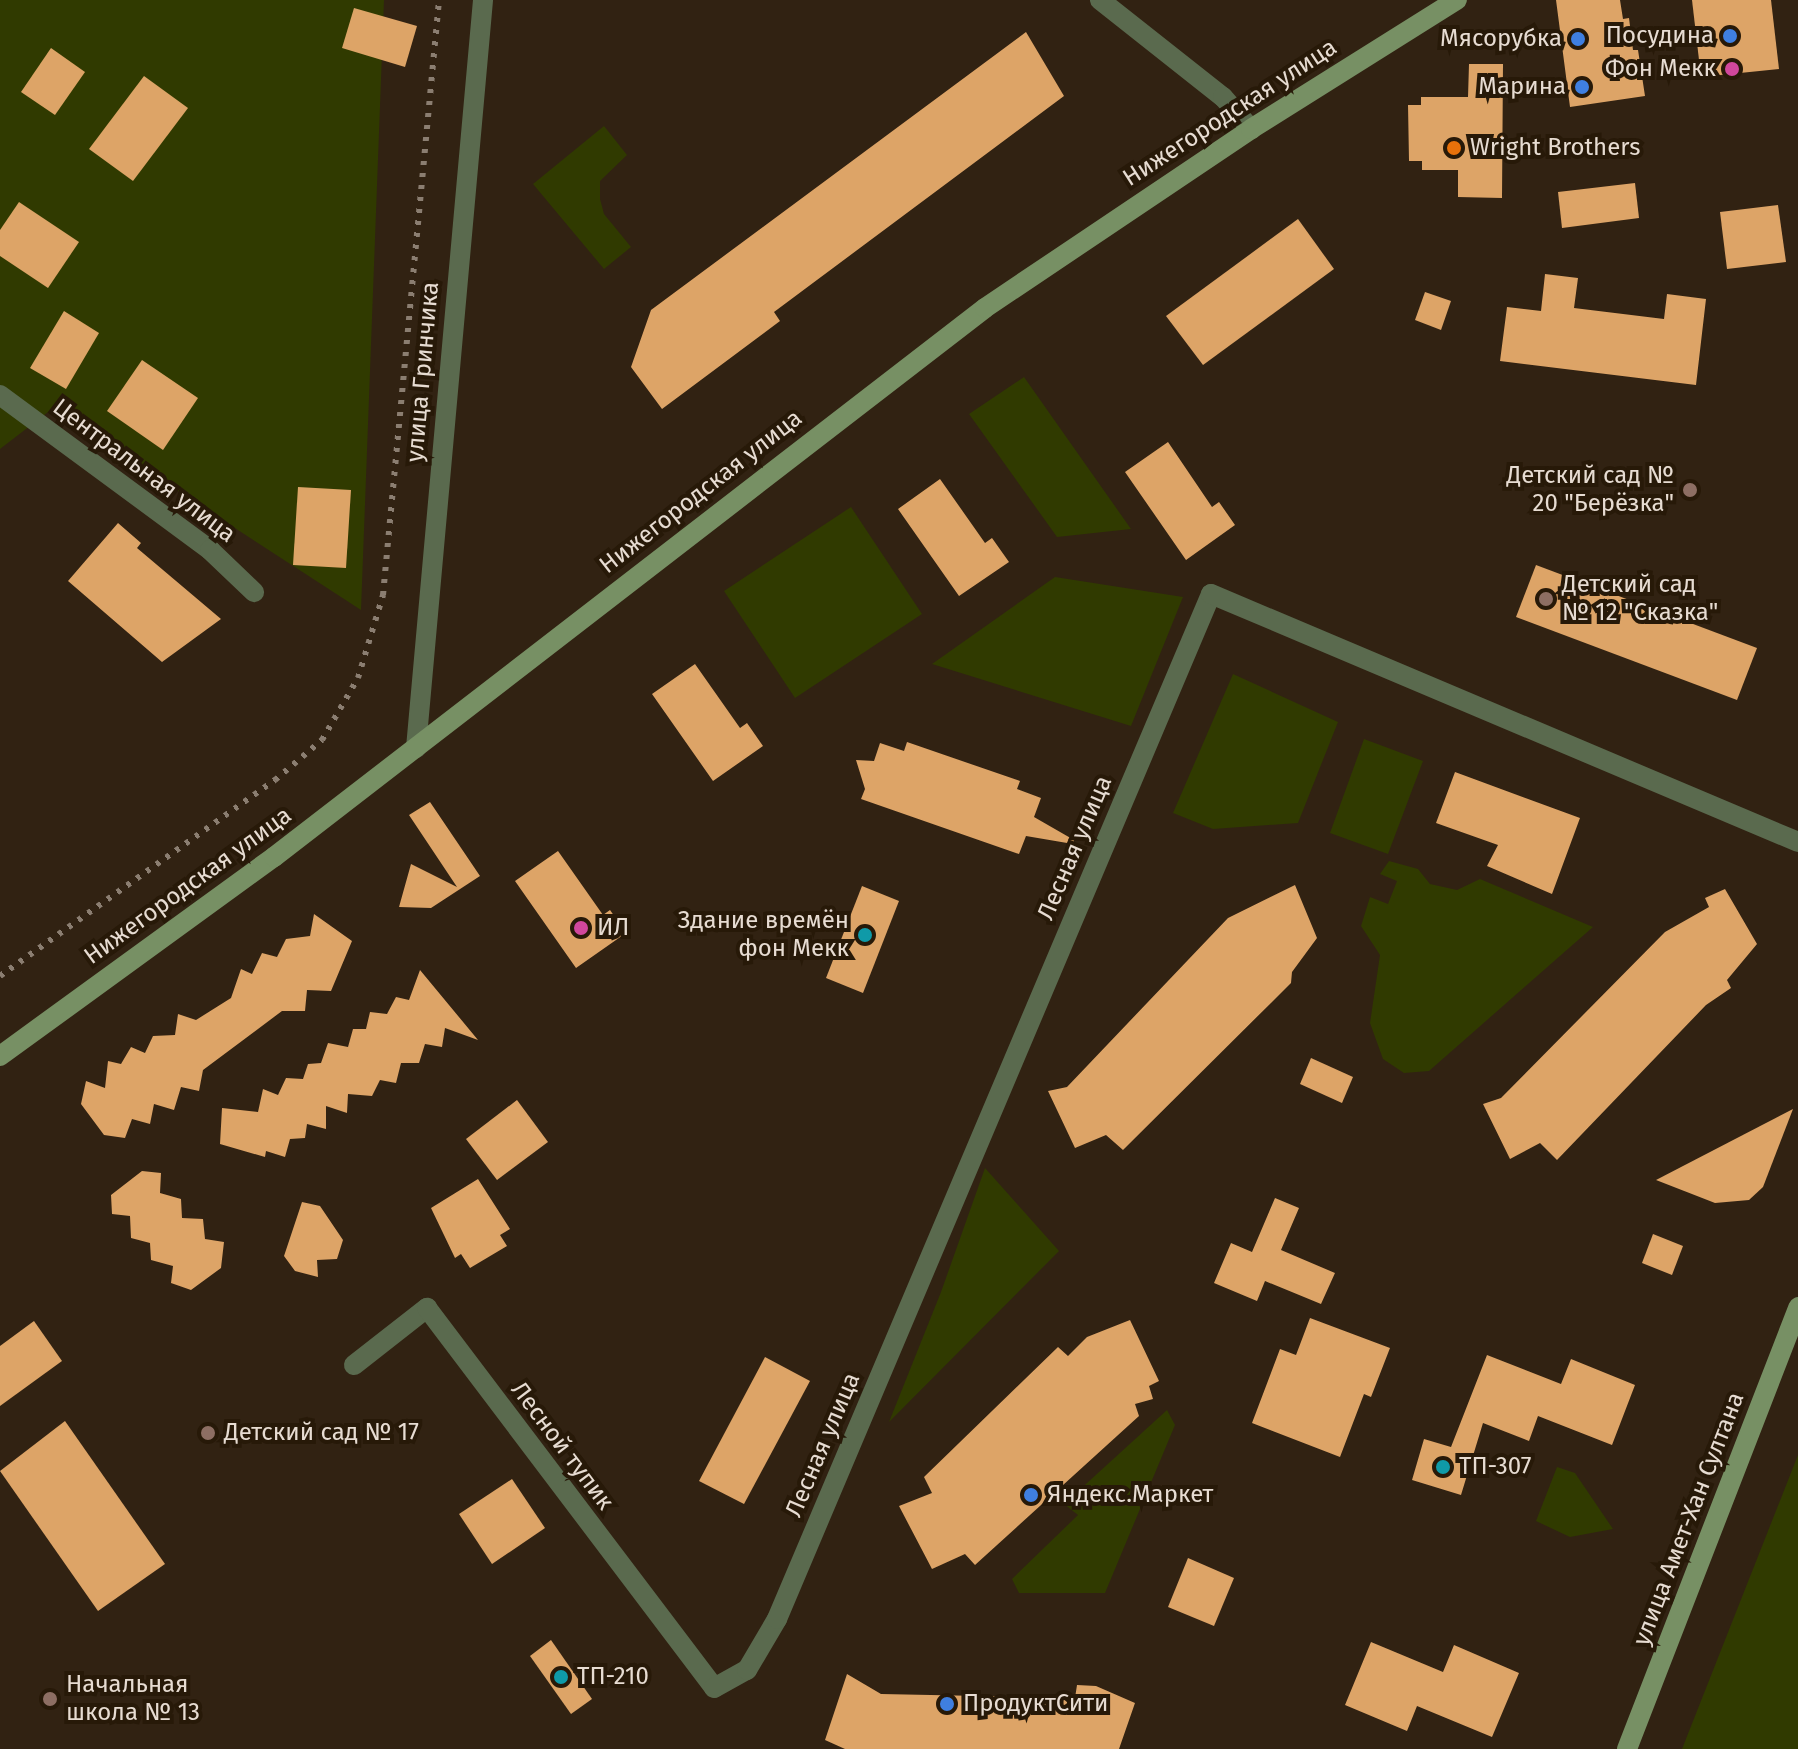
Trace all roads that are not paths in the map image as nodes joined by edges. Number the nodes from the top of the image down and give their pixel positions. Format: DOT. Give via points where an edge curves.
graph roads {
  1 [pos="483,0"];
  2 [pos="1100,0"];
  3 [pos="1457,0"];
  4 [pos="1251,129"];
  5 [pos="0,395"];
  6 [pos="254,592"];
  7 [pos="416,748"];
  8 [pos="1798,842"];
  9 [pos="0,1056"];
  10 [pos="1798,1307"];
  11 [pos="354,1365"];
  12 [pos="714,1688"];
  13 [pos="1627,1749"];
  1 -- 7 [label="street, улица Гринчика"];
  2 -- 4 [label="street" via="1223,97"];
  3 -- 4 [label="street, Нижегородская улица"];
  4 -- 7 [label="street, Нижегородская улица" via="920,356"];
  5 -- 6 [label="street, Центральная улица" via="210,550"];
  7 -- 9 [label="street, Нижегородская улица"];
  8 -- 12 [label="street, Лесная улица" via="1211,594 777,1619 747,1670"];
  10 -- 13 [label="street, улица Амет-Хан Султана"];
  11 -- 12 [label="street, Лесной тупик" via="427,1308"];
}
